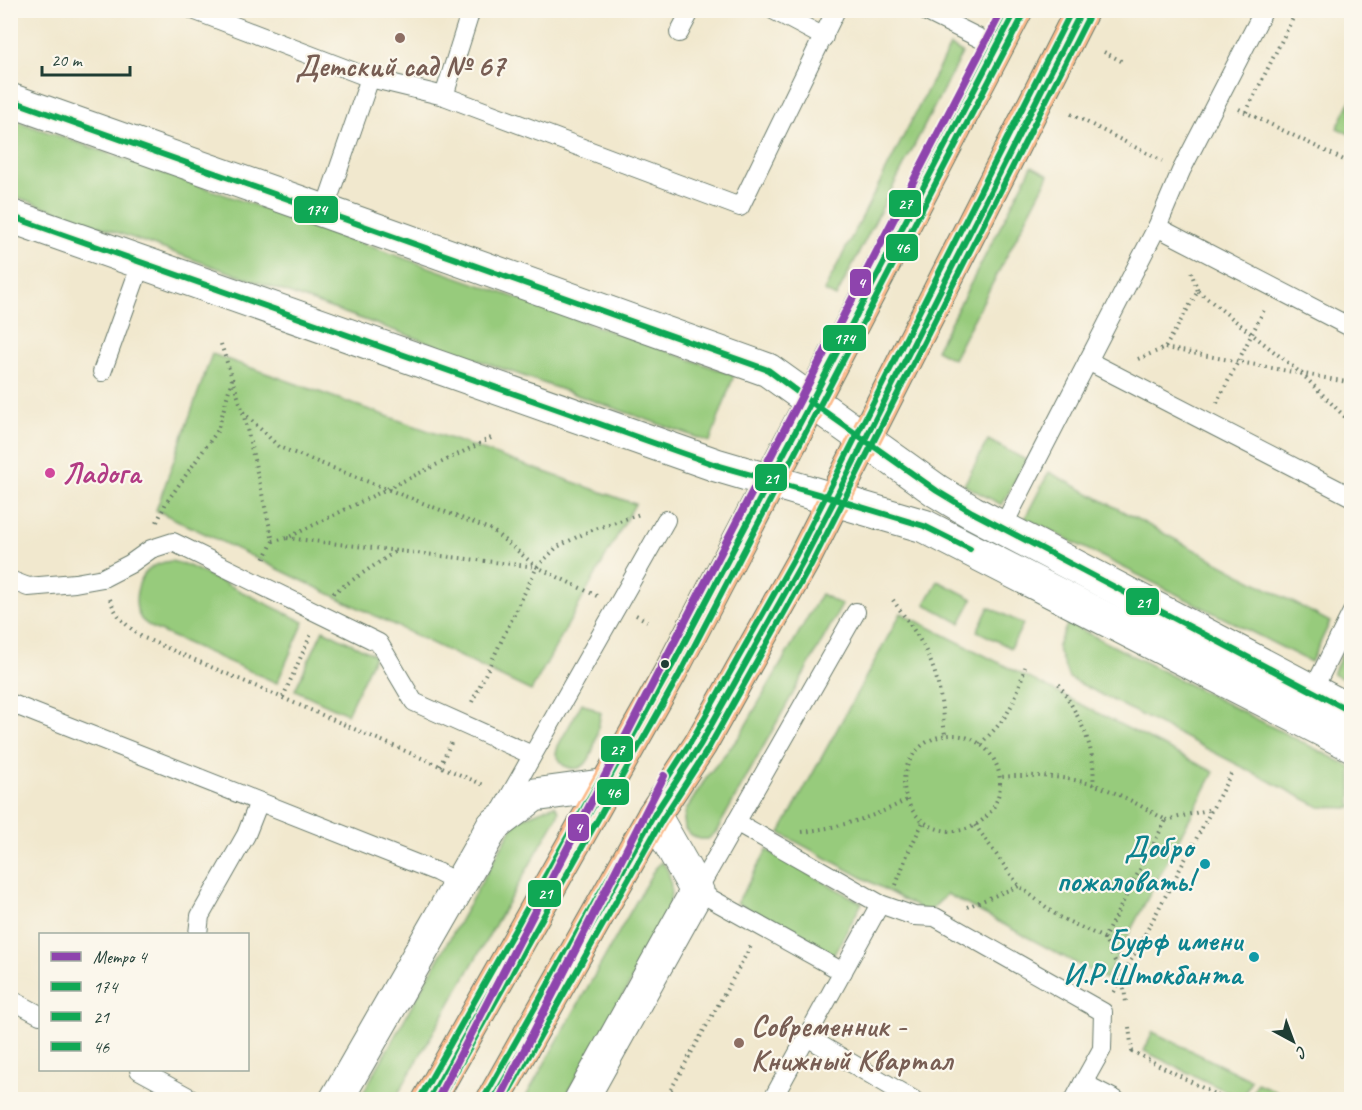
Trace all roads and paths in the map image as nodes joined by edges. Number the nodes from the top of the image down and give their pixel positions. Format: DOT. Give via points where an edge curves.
graph roads {
  1 [pos="193,10"];
  2 [pos="471,10"];
  3 [pos="691,10"];
  4 [pos="772,10"];
  5 [pos="836,10"];
  6 [pos="923,10"];
  7 [pos="1016,10"];
  8 [pos="1082,10"];
  9 [pos="1264,10"];
  10 [pos="1297,10"];
  11 [pos="679,33"];
  12 [pos="824,37"];
  13 [pos="997,47"];
  14 [pos="1104,52"];
  15 [pos="1123,62"];
  16 [pos="370,78"];
  17 [pos="444,96"];
  18 [pos="1218,98"];
  19 [pos="10,100"];
  20 [pos="1246,112"];
  21 [pos="1071,114"];
  22 [pos="1352,164"];
  23 [pos="1181,171"];
  24 [pos="324,211"];
  25 [pos="10,216"];
  26 [pos="1157,227"];
  27 [pos="1181,240"];
  28 [pos="142,261"];
  29 [pos="1198,291"];
  30 [pos="1352,328"];
  31 [pos="1253,335"];
  32 [pos="222,344"];
  33 [pos="1165,348"];
  34 [pos="1088,361"];
  35 [pos="1239,362"];
  36 [pos="1107,371"];
  37 [pos="102,372"];
  38 [pos="1302,374"];
  39 [pos="232,378"];
  40 [pos="1352,383"];
  41 [pos="811,402"];
  42 [pos="243,412"];
  43 [pos="1207,423"];
  44 [pos="1352,424"];
  45 [pos="491,438"];
  46 [pos="865,440"];
  47 [pos="771,481"];
  48 [pos="388,489"];
  49 [pos="1352,497"];
  50 [pos="835,499"];
  51 [pos="640,514"];
  52 [pos="666,520"];
  53 [pos="1002,528"];
  54 [pos="287,538"];
  55 [pos="273,541"];
  56 [pos="151,549"];
  57 [pos="537,567"];
  58 [pos="103,578"];
  59 [pos="10,580"];
  60 [pos="253,582"];
  61 [pos="892,600"];
  62 [pos="618,607"];
  63 [pos="856,612"];
  64 [pos="1352,612"];
  65 [pos="647,621"];
  66 [pos="1025,667"];
  67 [pos="1059,684"];
  68 [pos="1312,692"];
  69 [pos="10,703"];
  70 [pos="1352,712"];
  71 [pos="461,723"];
  72 [pos="945,735"];
  73 [pos="980,744"];
  74 [pos="1352,746"];
  75 [pos="532,756"];
  76 [pos="440,766"];
  77 [pos="1232,772"];
  78 [pos="999,777"];
  79 [pos="608,784"];
  80 [pos="1093,785"];
  81 [pos="486,786"];
  82 [pos="906,800"];
  83 [pos="259,802"];
  84 [pos="1212,809"];
  85 [pos="654,815"];
  86 [pos="1166,819"];
  87 [pos="736,822"];
  88 [pos="923,822"];
  89 [pos="975,825"];
  90 [pos="493,826"];
  91 [pos="762,837"];
  92 [pos="460,884"];
  93 [pos="1019,886"];
  94 [pos="697,891"];
  95 [pos="885,906"];
  96 [pos="939,919"];
  97 [pos="198,933"];
  98 [pos="1104,938"];
  99 [pos="753,943"];
  100 [pos="843,972"];
  101 [pos="1122,976"];
  102 [pos="10,999"];
  103 [pos="1126,1008"];
  104 [pos="1103,1012"];
  105 [pos="39,1014"];
  106 [pos="1128,1019"];
  107 [pos="807,1036"];
  108 [pos="144,1071"];
  109 [pos="172,1077"];
  110 [pos="1083,1083"];
  111 [pos="194,1100"];
  112 [pos="336,1100"];
  113 [pos="429,1100"];
  114 [pos="493,1100"];
  115 [pos="581,1100"];
  116 [pos="665,1100"];
  117 [pos="772,1100"];
  118 [pos="914,1100"];
  119 [pos="1074,1100"];
  120 [pos="1116,1100"];
  121 [pos="1226,1100"];
  1 -- 16 [label="lane"];
  2 -- 17 [label="lane"];
  3 -- 11 [label="lane"];
  4 -- 12 [label="lane"];
  5 -- 12 [label="lane"];
  6 -- 13 [label="lane"];
  7 -- 13 [label="main road"];
  8 -- 46 [label="main road"];
  9 -- 18 [label="lane"];
  10 -- 20 [label="path"];
  12 -- 17 [label="lane" via="740,207"];
  13 -- 41 [label="main road"];
  14 -- 15 [label="path"];
  16 -- 17 [label="lane"];
  16 -- 24 [label="lane"];
  18 -- 20 [label="path"];
  18 -- 23 [label="lane"];
  19 -- 24 [label="street"];
  20 -- 22 [label="path"];
  21 -- 23 [label="path"];
  23 -- 26 [label="lane"];
  24 -- 41 [label="street" via="768,370"];
  25 -- 28 [label="street"];
  26 -- 27 [label="lane"];
  26 -- 34 [label="lane"];
  27 -- 29 [label="path"];
  27 -- 30 [label="lane"];
  28 -- 37 [label="lane"];
  28 -- 47 [label="street" via="704,461"];
  29 -- 31 [label="path"];
  29 -- 33 [label="path"];
  31 -- 35 [label="path"];
  31 -- 38 [label="path"];
  32 -- 39 [label="path"];
  33 -- 35 [label="path"];
  33 -- 36 [label="path"];
  34 -- 36 [label="lane"];
  34 -- 53 [label="lane"];
  35 -- 38 [label="path"];
  35 -- 43 [label="path"];
  36 -- 43 [label="lane"];
  38 -- 40 [label="path"];
  38 -- 44 [label="path"];
  39 -- 42 [label="path"];
  39 -- 56 [label="path" via="218,430 166,503 154,527"];
  41 -- 46 [label="street"];
  41 -- 47 [label="main road"];
  42 -- 48 [label="path" via="279,447"];
  42 -- 55 [label="path"];
  43 -- 49 [label="lane"];
  45 -- 48 [label="path"];
  46 -- 50 [label="main road"];
  46 -- 53 [label="street" via="937,491"];
  47 -- 50 [label="street"];
  47 -- 79 [label="main road"];
  48 -- 54 [label="path"];
  48 -- 57 [label="path" via="492,530"];
  50 -- 74 [label="street" via="924,526"];
  50 -- 85 [label="main road" via="700,745"];
  51 -- 57 [label="path" via="557,547"];
  52 -- 62 [label="lane"];
  53 -- 68 [label="street"];
  54 -- 55 [label="path"];
  54 -- 57 [label="path"];
  55 -- 60 [label="path"];
  56 -- 58 [label="lane"];
  56 -- 60 [label="lane" via="173,542"];
  57 -- 62 [label="path"];
  57 -- 71 [label="path"];
  58 -- 59 [label="lane" via="28,586"];
  58 -- 76 [label="path" via="114,609 142,637"];
  60 -- 71 [label="lane" via="379,643 414,702"];
  61 -- 72 [label="path" via="932,665"];
  62 -- 65 [label="path"];
  62 -- 75 [label="lane"];
  63 -- 87 [label="lane"];
  64 -- 68 [label="lane"];
  66 -- 73 [label="path" via="1011,708"];
  67 -- 80 [label="path" via="1089,739 1095,769"];
  68 -- 70 [label="street"];
  69 -- 83 [label="lane"];
  71 -- 75 [label="lane"];
  71 -- 76 [label="path"];
  72 -- 73 [label="path" via="969,738"];
  72 -- 82 [label="path" via="931,740 910,759 905,772"];
  73 -- 78 [label="path" via="996,764"];
  75 -- 90 [label="lane"];
  76 -- 81 [label="path"];
  77 -- 84 [label="path"];
  78 -- 80 [label="path" via="1034,774"];
  78 -- 89 [label="path" via="995,805"];
  79 -- 90 [label="street" via="534,795"];
  79 -- 113 [label="main road"];
  80 -- 86 [label="path"];
  82 -- 88 [label="path"];
  82 -- 91 [label="path" via="856,821"];
  83 -- 92 [label="lane"];
  83 -- 97 [label="lane" via="246,835 200,916"];
  84 -- 86 [label="path"];
  84 -- 101 [label="path"];
  85 -- 94 [label="street"];
  85 -- 114 [label="main road"];
  86 -- 98 [label="path"];
  87 -- 91 [label="lane"];
  87 -- 94 [label="lane"];
  88 -- 89 [label="path" via="949,831"];
  88 -- 95 [label="path"];
  89 -- 93 [label="path"];
  90 -- 92 [label="street"];
  91 -- 95 [label="lane"];
  92 -- 112 [label="street"];
  93 -- 96 [label="path"];
  93 -- 98 [label="path" via="1059,917"];
  94 -- 100 [label="lane"];
  94 -- 115 [label="street"];
  95 -- 96 [label="lane"];
  95 -- 100 [label="lane"];
  96 -- 104 [label="lane"];
  98 -- 101 [label="path"];
  99 -- 116 [label="path"];
  100 -- 107 [label="lane"];
  101 -- 103 [label="path"];
  101 -- 104 [label="path"];
  102 -- 105 [label="lane"];
  104 -- 110 [label="lane" via="1102,1049"];
  106 -- 121 [label="path" via="1132,1051"];
  107 -- 117 [label="lane"];
  107 -- 118 [label="lane"];
  108 -- 109 [label="lane"];
  109 -- 111 [label="lane"];
  110 -- 119 [label="lane"];
  110 -- 120 [label="lane"];
}
